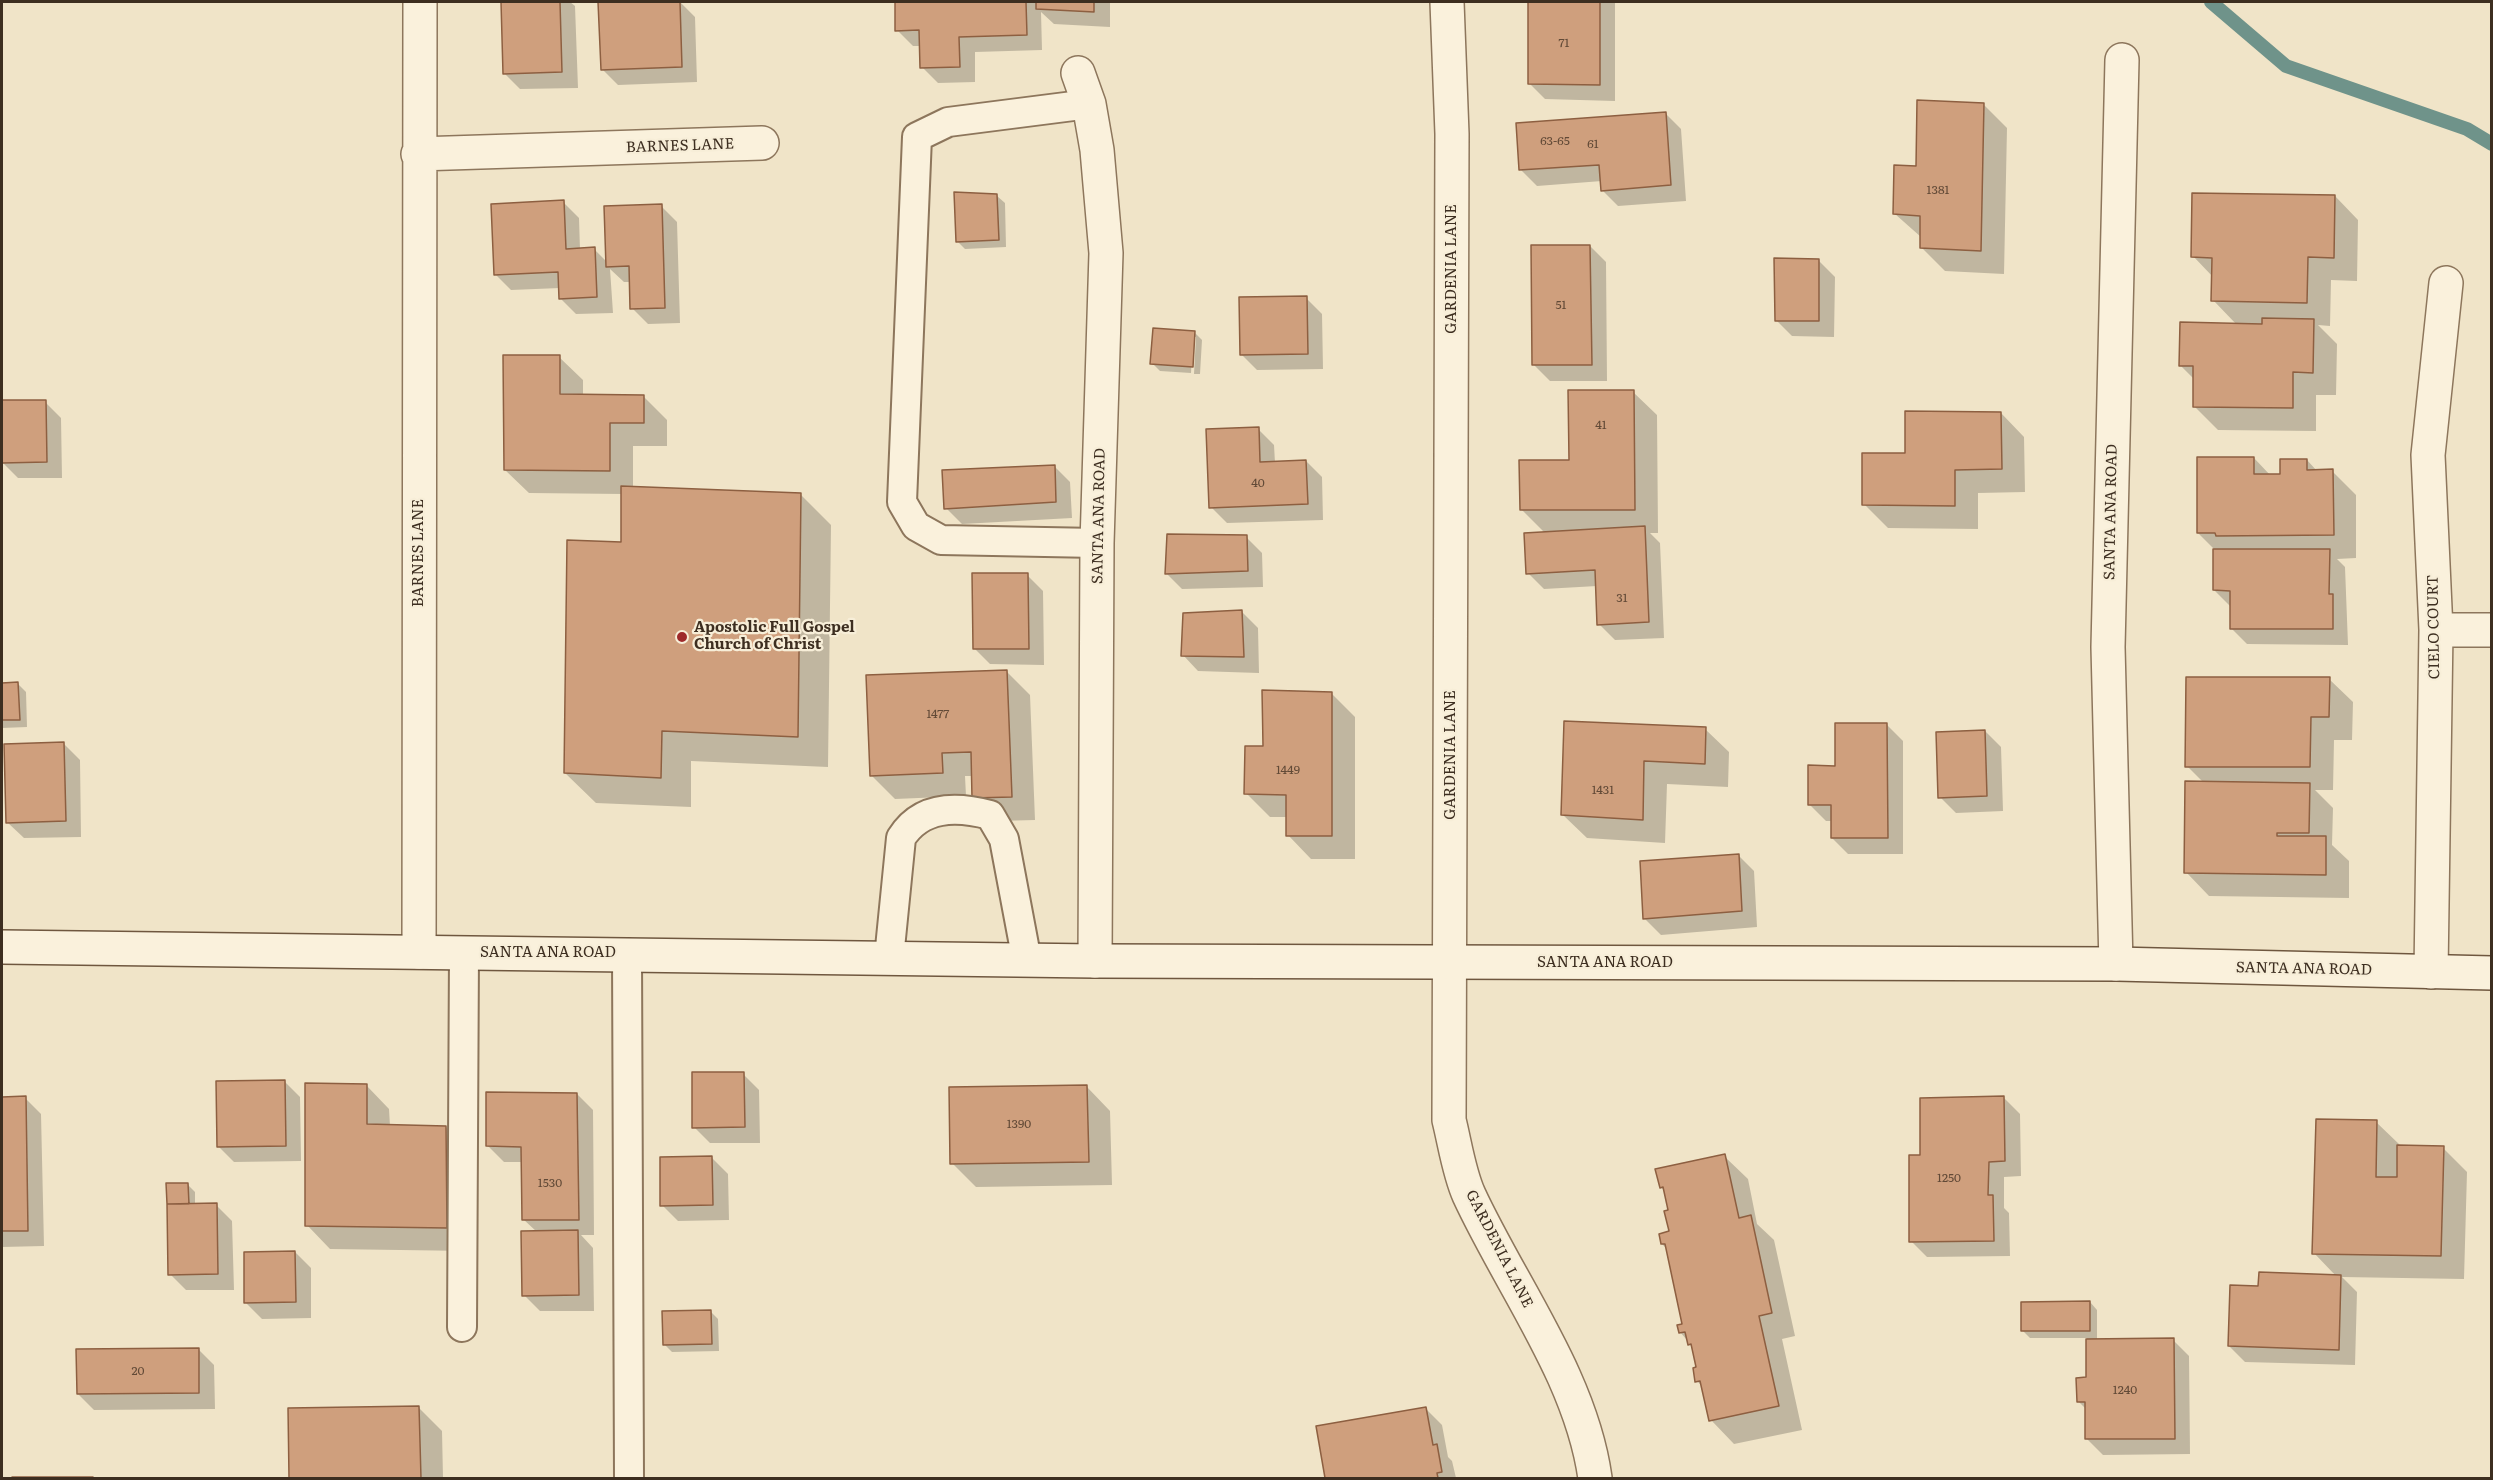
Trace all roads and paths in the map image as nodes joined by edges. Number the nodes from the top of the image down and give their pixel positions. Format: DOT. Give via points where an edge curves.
graph roads {
  1 [pos="420,2"];
  2 [pos="1447,2"];
  3 [pos="2122,60"];
  4 [pos="1078,73"];
  5 [pos="1089,104"];
  6 [pos="762,143"];
  7 [pos="418,154"];
  8 [pos="2446,283"];
  9 [pos="1097,543"];
  10 [pos="2436,630"];
  11 [pos="2492,630"];
  12 [pos="2,947"];
  13 [pos="419,952"];
  14 [pos="464,953"];
  15 [pos="627,953"];
  16 [pos="889,958"];
  17 [pos="1027,961"];
  18 [pos="1095,962"];
  19 [pos="1450,963"];
  20 [pos="2116,964"];
  21 [pos="2431,972"];
  22 [pos="2492,973"];
  23 [pos="462,1327"];
  24 [pos="629,1479"];
  25 [pos="1595,1479"];
  1 -- 7 [label="street, BARNES LANE"];
  2 -- 19 [label="street, GARDENIA LANE" via="1452,134"];
  3 -- 20 [label="street, SANTA ANA ROAD" via="2108,647"];
  4 -- 5 [label="street, SANTA ANA ROAD"];
  5 -- 9 [label="street, SANTA ANA ROAD" via="1106,252"];
  5 -- 9 [label="lane" via="948,122 917,137 902,502 916,526 941,540"];
  6 -- 7 [label="street, BARNES LANE"];
  7 -- 13 [label="street, BARNES LANE"];
  8 -- 10 [label="street, CIELO COURT" via="2428,454"];
  9 -- 18 [label="street, SANTA ANA ROAD"];
  10 -- 11 [label="street"];
  10 -- 21 [label="street, CIELO COURT"];
  12 -- 13 [label="street, SANTA ANA ROAD"];
  13 -- 14 [label="street, SANTA ANA ROAD"];
  14 -- 15 [label="street, SANTA ANA ROAD"];
  14 -- 23 [label="lane"];
  15 -- 16 [label="street, SANTA ANA ROAD"];
  15 -- 24 [label="lane"];
  16 -- 17 [label="street, SANTA ANA ROAD"];
  16 -- 17 [label="lane" via="901,838 921,816 945,809 990,815 1004,839"];
  17 -- 18 [label="street, SANTA ANA ROAD"];
  18 -- 19 [label="street, SANTA ANA ROAD"];
  19 -- 20 [label="street, SANTA ANA ROAD"];
  19 -- 25 [label="street, GARDENIA LANE" via="1449,1120 1468,1193 1555,1357 1591,1451"];
  20 -- 21 [label="street, SANTA ANA ROAD"];
  21 -- 22 [label="street, SANTA ANA ROAD"];
}
